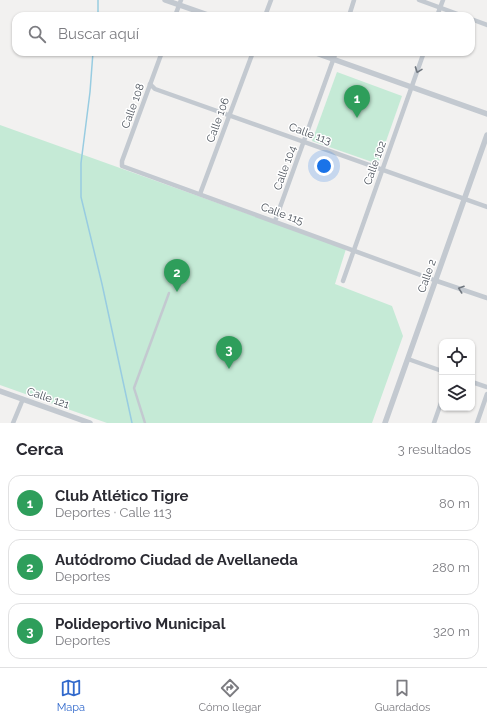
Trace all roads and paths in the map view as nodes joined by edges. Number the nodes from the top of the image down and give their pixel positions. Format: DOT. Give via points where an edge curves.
graph roads {
  1 [pos="165,0"];
  2 [pos="271,0"];
  3 [pos="354,0"];
  4 [pos="419,0"];
  5 [pos="443,0"];
  6 [pos="180,2"];
  7 [pos="440,8"];
  8 [pos="176,12"];
  9 [pos="202,12"];
  10 [pos="266,12"];
  11 [pos="350,12"];
  12 [pos="438,12"];
  13 [pos="452,12"];
  14 [pos="475,20"];
  15 [pos="487,25"];
  16 [pos="160,56"];
  17 [pos="251,56"];
  18 [pos="324,56"];
  19 [pos="334,56"];
  20 [pos="423,56"];
  21 [pos="333,59"];
  22 [pos="150,84"];
  23 [pos="412,87"];
  24 [pos="487,114"];
  25 [pos="229,116"];
  26 [pos="487,135"];
  27 [pos="304,142"];
  28 [pos="122,166"];
  29 [pos="382,170"];
  30 [pos="200,194"];
  31 [pos="465,199"];
  32 [pos="487,207"];
  33 [pos="275,221"];
  34 [pos="353,250"];
  35 [pos="436,280"];
  36 [pos="343,281"];
  37 [pos="169,293"];
  38 [pos="487,298"];
  39 [pos="408,359"];
  40 [pos="439,370"];
  41 [pos="475,383"];
  42 [pos="487,387"];
  43 [pos="0,391"];
  44 [pos="487,394"];
  45 [pos="23,399"];
  46 [pos="439,409"];
  47 [pos="13,423"];
  48 [pos="90,423"];
  49 [pos="145,423"];
  50 [pos="385,423"];
  51 [pos="434,423"];
  52 [pos="477,423"];
  1 -- 6 [label="street"];
  2 -- 10 [label="street"];
  3 -- 11 [label="street"];
  4 -- 7 [label="street"];
  5 -- 7 [label="street"];
  6 -- 8 [label="street"];
  6 -- 9 [label="street"];
  7 -- 12 [label="street"];
  7 -- 13 [label="street"];
  14 -- 15 [label="street"];
  16 -- 22 [label="street, Calle 108"];
  17 -- 25 [label="street, Calle 106"];
  18 -- 21 [label="street"];
  19 -- 21 [label="street, Calle 104"];
  20 -- 23 [label="street, Calle 102, one-way"];
  21 -- 23 [label="street"];
  21 -- 27 [label="street, Calle 104"];
  22 -- 25 [label="street, Calle 113" via="155,89"];
  22 -- 28 [label="street, Calle 108"];
  23 -- 24 [label="street"];
  23 -- 29 [label="street, Calle 102"];
  25 -- 27 [label="street, Calle 113"];
  25 -- 30 [label="street, Calle 106"];
  26 -- 31 [label="street, Calle 2"];
  27 -- 29 [label="street, Calle 113"];
  27 -- 33 [label="street, Calle 104"];
  28 -- 30 [label="street, Calle 115"];
  29 -- 31 [label="street, Calle 113"];
  29 -- 34 [label="street, Calle 102"];
  30 -- 33 [label="street, Calle 115"];
  31 -- 32 [label="street, Calle 113"];
  31 -- 35 [label="street, Calle 2"];
  33 -- 34 [label="street, Calle 115"];
  34 -- 35 [label="street, Calle 115"];
  34 -- 36 [label="street, Calle 102"];
  38 -- 35 [label="street, Calle 115, one-way"];
  35 -- 39 [label="street, Calle 2"];
  37 -- 49 [label="lane" via="134,388"];
  39 -- 40 [label="street"];
  39 -- 50 [label="street, Calle 2"];
  41 -- 42 [label="street"];
  43 -- 45 [label="street, Calle 121"];
  44 -- 52 [label="street"];
  45 -- 47 [label="street"];
  45 -- 48 [label="street, Calle 121"];
  46 -- 51 [label="street"];
}
